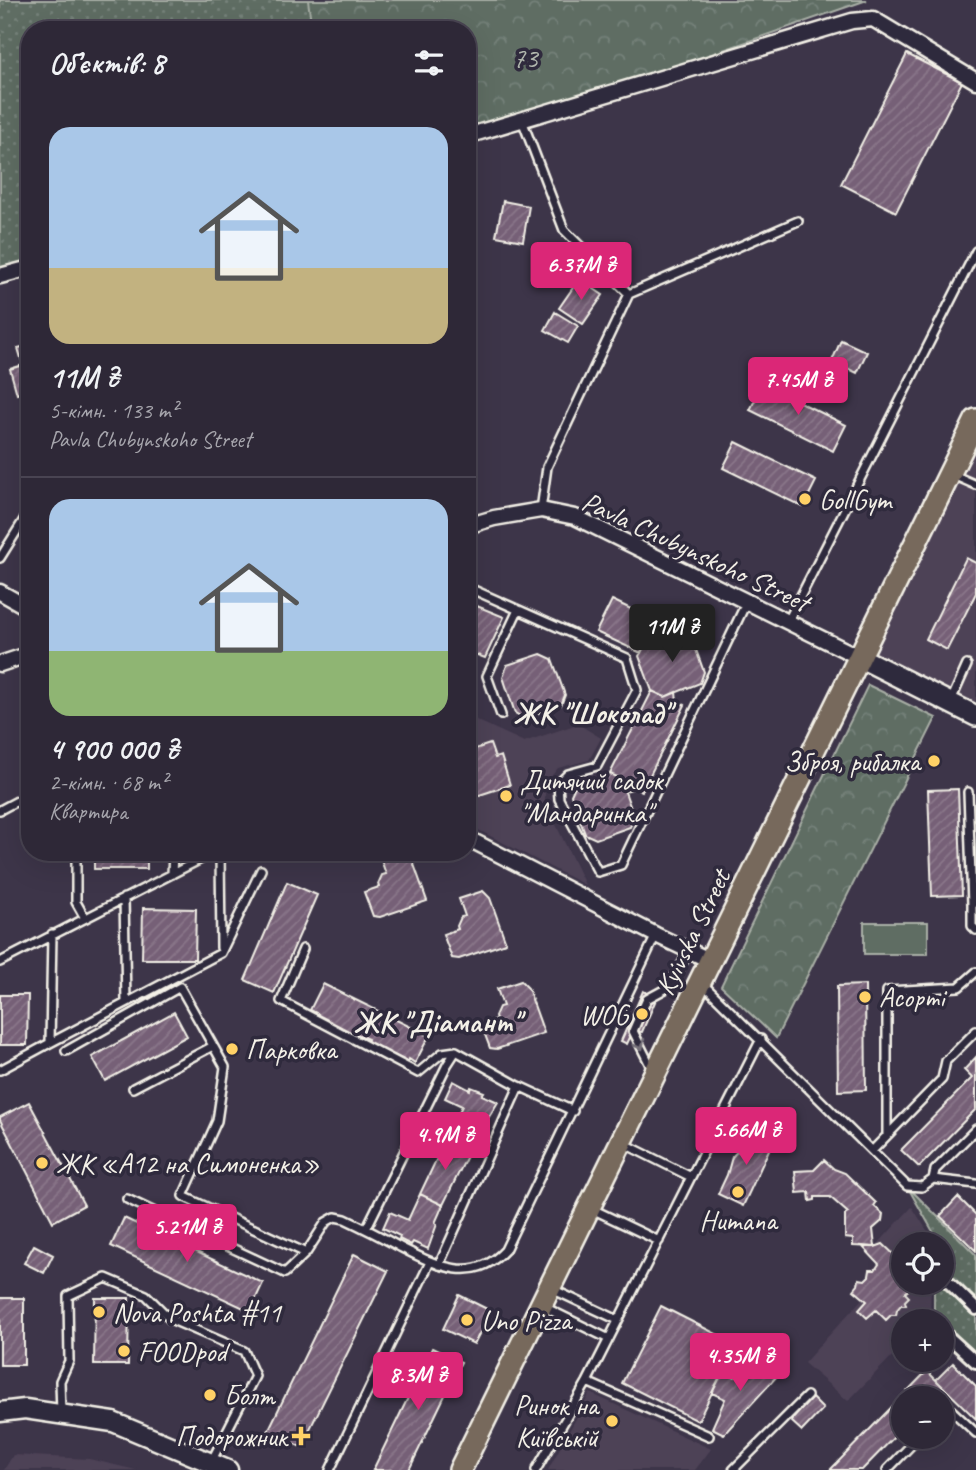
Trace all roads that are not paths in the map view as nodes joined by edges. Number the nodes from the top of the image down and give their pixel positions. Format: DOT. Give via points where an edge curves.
graph roads {
  1 [pos="976,81"];
  2 [pos="522,120"];
  3 [pos="476,133"];
  4 [pos="798,221"];
  5 [pos="976,251"];
  6 [pos="21,270"];
  7 [pos="0,276"];
  8 [pos="629,293"];
  9 [pos="976,420"];
  10 [pos="950,473"];
  11 [pos="976,485"];
  12 [pos="541,510"];
  13 [pos="21,524"];
  14 [pos="476,524"];
  15 [pos="0,558"];
  16 [pos="476,591"];
  17 [pos="0,592"];
  18 [pos="748,600"];
  19 [pos="21,604"];
  20 [pos="518,610"];
  21 [pos="788,621"];
  22 [pos="21,657"];
  23 [pos="859,657"];
  24 [pos="0,664"];
  25 [pos="967,665"];
  26 [pos="950,703"];
  27 [pos="501,715"];
  28 [pos="976,716"];
  29 [pos="968,792"];
  30 [pos="21,799"];
  31 [pos="0,810"];
  32 [pos="476,843"];
  33 [pos="76,861"];
  34 [pos="173,861"];
  35 [pos="199,861"];
  36 [pos="217,861"];
  37 [pos="261,870"];
  38 [pos="172,874"];
  39 [pos="124,898"];
  40 [pos="974,903"];
  41 [pos="85,918"];
  42 [pos="976,930"];
  43 [pos="52,934"];
  44 [pos="656,935"];
  45 [pos="303,949"];
  46 [pos="689,950"];
  47 [pos="221,953"];
  48 [pos="709,960"];
  49 [pos="0,962"];
  50 [pos="976,972"];
  51 [pos="699,980"];
  52 [pos="126,1002"];
  53 [pos="976,1031"];
  54 [pos="761,1040"];
  55 [pos="50,1043"];
  56 [pos="213,1046"];
  57 [pos="66,1051"];
  58 [pos="456,1051"];
  59 [pos="0,1070"];
  60 [pos="654,1073"];
  61 [pos="519,1086"];
  62 [pos="133,1088"];
  63 [pos="573,1111"];
  64 [pos="976,1129"];
  65 [pos="887,1135"];
  66 [pos="620,1142"];
  67 [pos="872,1151"];
  68 [pos="691,1177"];
  69 [pos="933,1178"];
  70 [pos="976,1184"];
  71 [pos="127,1199"];
  72 [pos="589,1208"];
  73 [pos="366,1229"];
  74 [pos="659,1241"];
  75 [pos="306,1254"];
  76 [pos="430,1262"];
  77 [pos="439,1265"];
  78 [pos="954,1288"];
  79 [pos="546,1297"];
  80 [pos="976,1309"];
  81 [pos="618,1321"];
  82 [pos="608,1339"];
  83 [pos="954,1342"];
  84 [pos="976,1362"];
  85 [pos="587,1382"];
  86 [pos="807,1396"];
  87 [pos="0,1412"];
  88 [pos="954,1413"];
  89 [pos="61,1414"];
  90 [pos="976,1433"];
  91 [pos="709,1436"];
  92 [pos="907,1449"];
  93 [pos="211,1463"];
  94 [pos="228,1470"];
  95 [pos="330,1470"];
  96 [pos="460,1470"];
  97 [pos="536,1470"];
  98 [pos="733,1470"];
  99 [pos="887,1470"];
  1 -- 2 [label="street" via="873,19 852,21"];
  2 -- 3 [label="street"];
  2 -- 8 [label="lane" via="564,230"];
  4 -- 8 [label="lane"];
  5 -- 21 [label="lane"];
  6 -- 7 [label="street"];
  8 -- 12 [label="lane" via="547,467"];
  9 -- 10 [label="main road, Kyivska Street"];
  10 -- 11 [label="lane"];
  10 -- 23 [label="main road, Kyivska Street"];
  12 -- 14 [label="street, Pavla Chubynskoho Street"];
  12 -- 18 [label="street, Pavla Chubynskoho Street" via="575,517"];
  13 -- 15 [label="lane"];
  16 -- 20 [label="lane"];
  17 -- 19 [label="street"];
  18 -- 20 [label="lane" via="621,865 598,873 559,799 558,784 568,774 597,766 637,690 627,658"];
  18 -- 21 [label="street, Pavla Chubynskoho Street"];
  20 -- 27 [label="lane" via="487,676"];
  21 -- 23 [label="street, Pavla Chubynskoho Street"];
  22 -- 24 [label="street"];
  23 -- 26 [label="main road"];
  23 -- 48 [label="main road, Kyivska Street"];
  25 -- 26 [label="lane"];
  26 -- 28 [label="main road"];
  29 -- 40 [label="lane"];
  30 -- 31 [label="lane"];
  32 -- 44 [label="street"];
  33 -- 41 [label="lane" via="76,902"];
  34 -- 38 [label="lane"];
  35 -- 38 [label="lane"];
  36 -- 47 [label="lane"];
  37 -- 47 [label="lane"];
  38 -- 39 [label="lane"];
  39 -- 41 [label="lane"];
  39 -- 52 [label="lane"];
  40 -- 42 [label="lane" via="972,926"];
  41 -- 43 [label="lane"];
  43 -- 49 [label="lane"];
  43 -- 55 [label="lane"];
  44 -- 46 [label="street"];
  44 -- 63 [label="lane"];
  45 -- 58 [label="lane" via="281,1001 418,1073 442,1053"];
  46 -- 48 [label="street"];
  46 -- 60 [label="lane, one-way" via="669,987 647,999 633,1031"];
  47 -- 52 [label="lane"];
  48 -- 51 [label="main road, Kyivska Street"];
  50 -- 65 [label="lane" via="959,987 887,991"];
  51 -- 54 [label="lane"];
  51 -- 60 [label="main road, Kyivska Street"];
  52 -- 55 [label="lane"];
  53 -- 65 [label="lane" via="946,1061 943,1079"];
  54 -- 67 [label="lane"];
  54 -- 68 [label="lane"];
  55 -- 59 [label="lane"];
  56 -- 57 [label="lane" via="180,988"];
  56 -- 62 [label="lane"];
  56 -- 75 [label="lane" via="225,1067 217,1121 183,1196"];
  58 -- 61 [label="lane"];
  58 -- 73 [label="lane"];
  60 -- 66 [label="main road, Kyivska Street"];
  61 -- 63 [label="lane"];
  61 -- 77 [label="lane"];
  63 -- 77 [label="lane" via="506,1250 485,1266 470,1270"];
  64 -- 69 [label="lane" via="935,1170"];
  65 -- 67 [label="lane"];
  66 -- 68 [label="lane"];
  66 -- 72 [label="main road, Kyivska Street"];
  67 -- 69 [label="lane" via="907,1186 922,1187"];
  68 -- 74 [label="lane"];
  69 -- 70 [label="lane"];
  71 -- 75 [label="lane" via="285,1273"];
  72 -- 74 [label="lane"];
  72 -- 79 [label="main road, Kyivska Street"];
  73 -- 75 [label="lane" via="334,1217"];
  73 -- 76 [label="lane"];
  74 -- 81 [label="lane"];
  76 -- 77 [label="lane"];
  76 -- 95 [label="lane"];
  78 -- 80 [label="street"];
  79 -- 81 [label="lane"];
  79 -- 82 [label="lane"];
  79 -- 96 [label="main road, Kyivska Street"];
  81 -- 82 [label="lane"];
  82 -- 85 [label="lane"];
  83 -- 84 [label="street"];
  85 -- 91 [label="lane"];
  85 -- 97 [label="lane"];
  86 -- 98 [label="lane"];
  87 -- 89 [label="street" via="25,1409"];
  88 -- 90 [label="lane"];
  89 -- 93 [label="street" via="113,1422"];
  89 -- 93 [label="lane" via="60,1381 69,1360 68,1296 106,1278 146,1295 170,1319 244,1351 255,1376"];
  92 -- 99 [label="lane"];
  93 -- 94 [label="street"];
}
